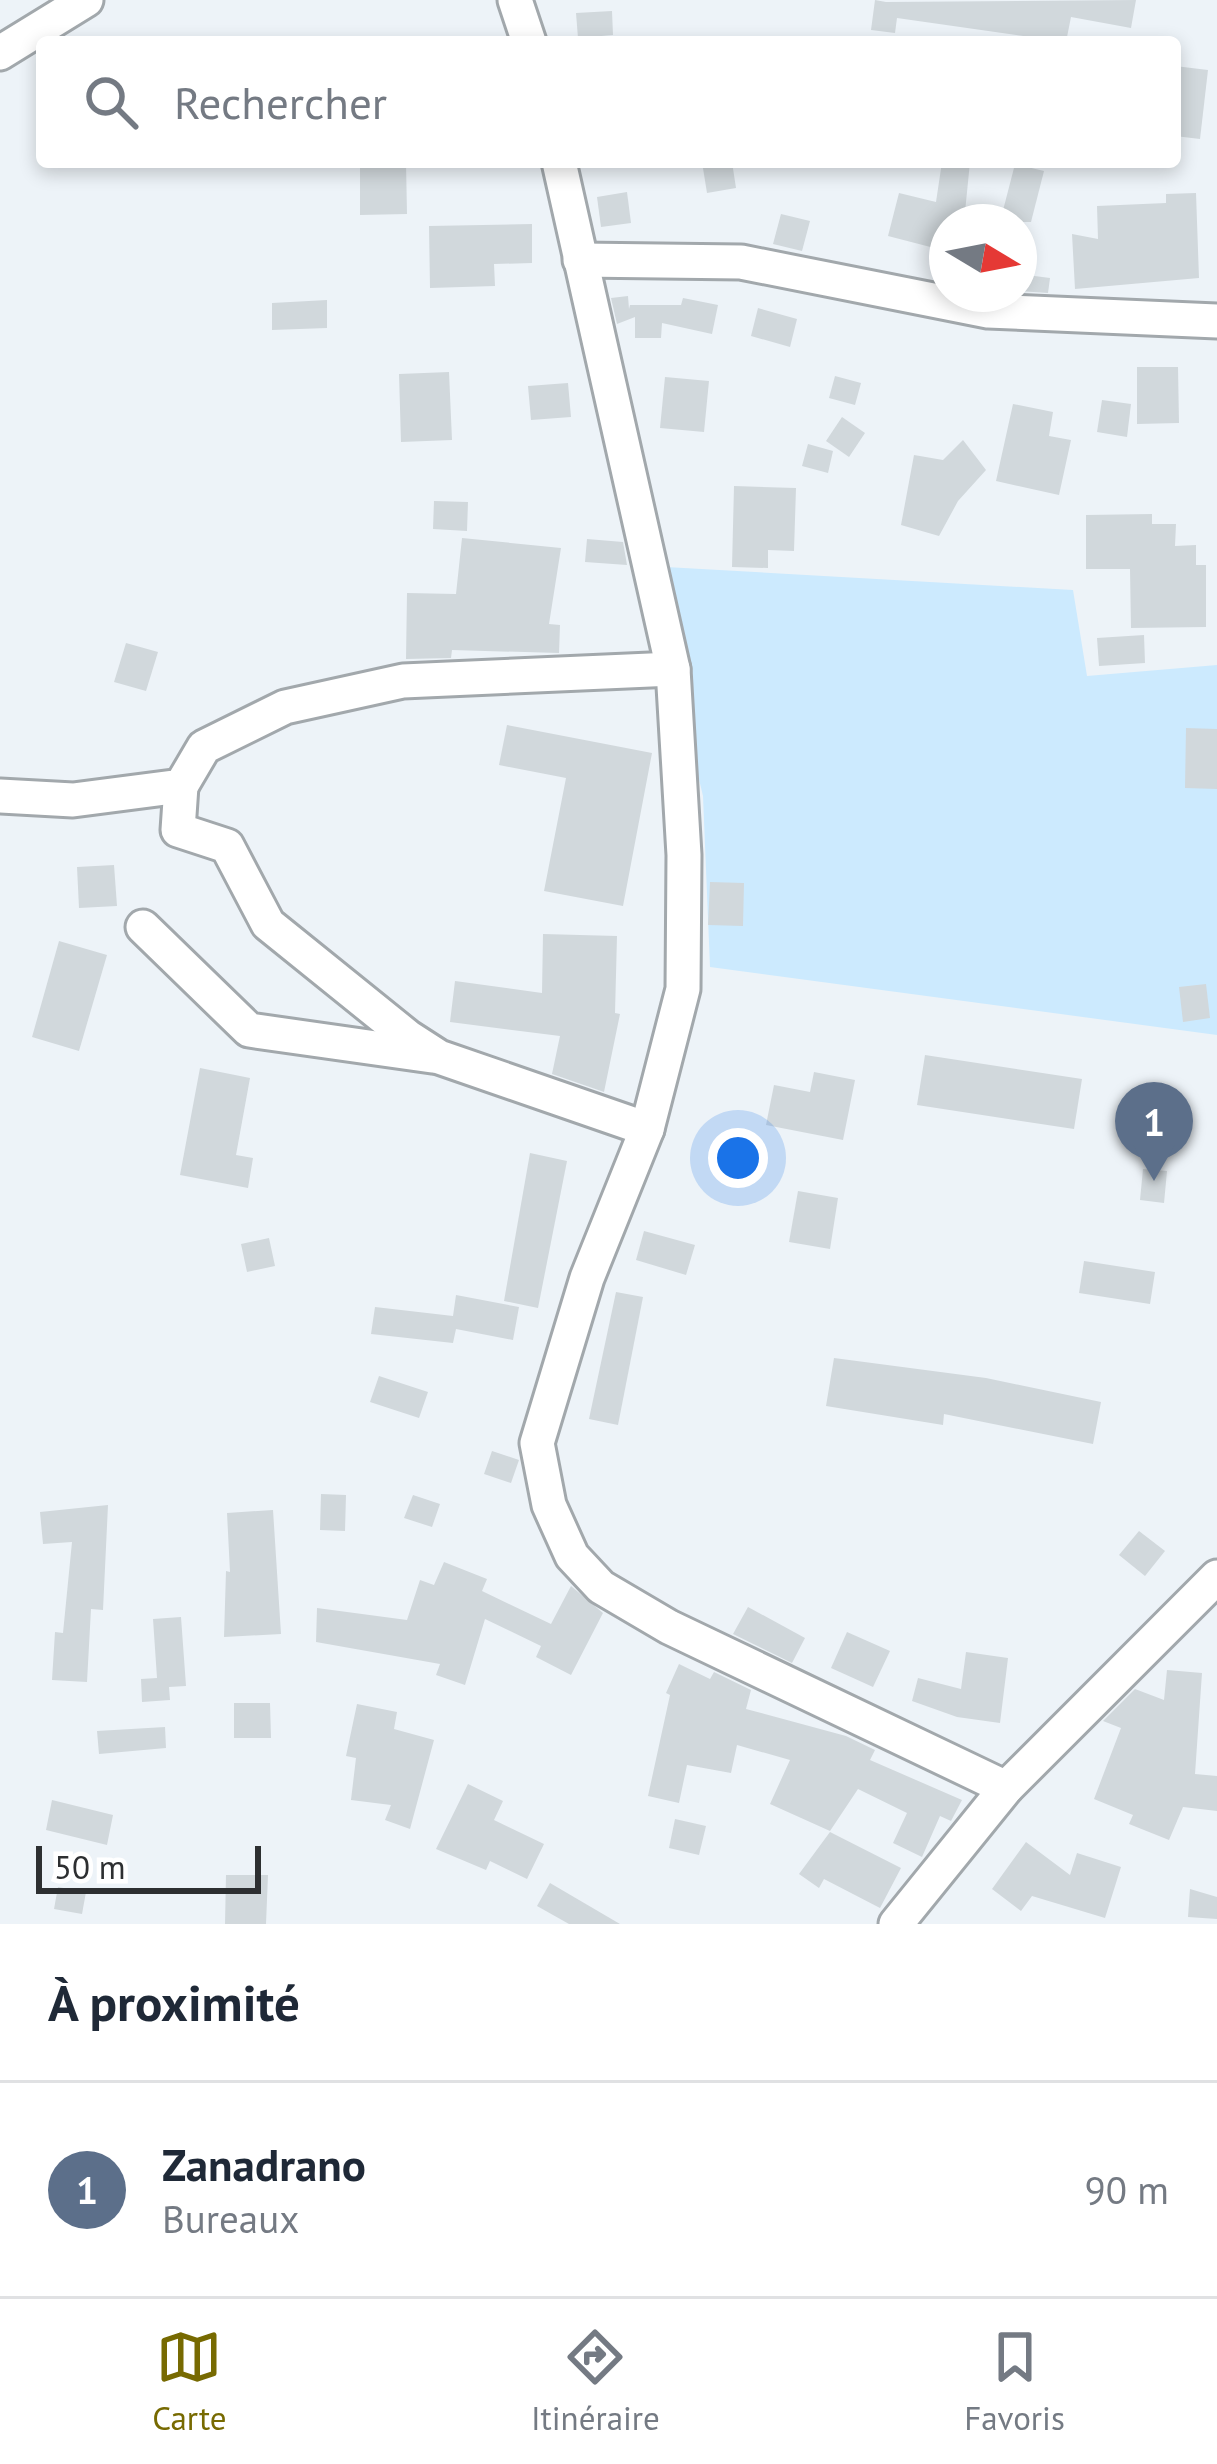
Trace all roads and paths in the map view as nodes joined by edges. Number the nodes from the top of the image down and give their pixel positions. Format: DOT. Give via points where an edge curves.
graph roads {
  1 [pos="86,0"];
  2 [pos="515,0"];
  3 [pos="528,36"];
  4 [pos="0,53"];
  5 [pos="560,168"];
  6 [pos="580,260"];
  7 [pos="1217,321"];
  8 [pos="673,669"];
  9 [pos="182,786"];
  10 [pos="0,796"];
  11 [pos="143,927"];
  12 [pos="439,1058"];
  13 [pos="647,1129"];
  14 [pos="1217,1576"];
  15 [pos="1006,1788"];
  16 [pos="896,1924"];
  1 -- 4 [label="street"];
  2 -- 3 [label="street"];
  5 -- 6 [label="street"];
  6 -- 7 [label="street" via="741,262 988,310"];
  6 -- 8 [label="street"];
  8 -- 9 [label="street" via="403,681 285,707 204,747"];
  8 -- 13 [label="street" via="683,989"];
  9 -- 10 [label="street" via="73,800"];
  9 -- 12 [label="street" via="178,830 227,846 268,924"];
  11 -- 12 [label="street" via="249,1030"];
  12 -- 13 [label="street"];
  13 -- 15 [label="street" via="587,1278 537,1443 549,1505 572,1556 601,1587 669,1627"];
  14 -- 15 [label="street"];
  15 -- 16 [label="street"];
}
